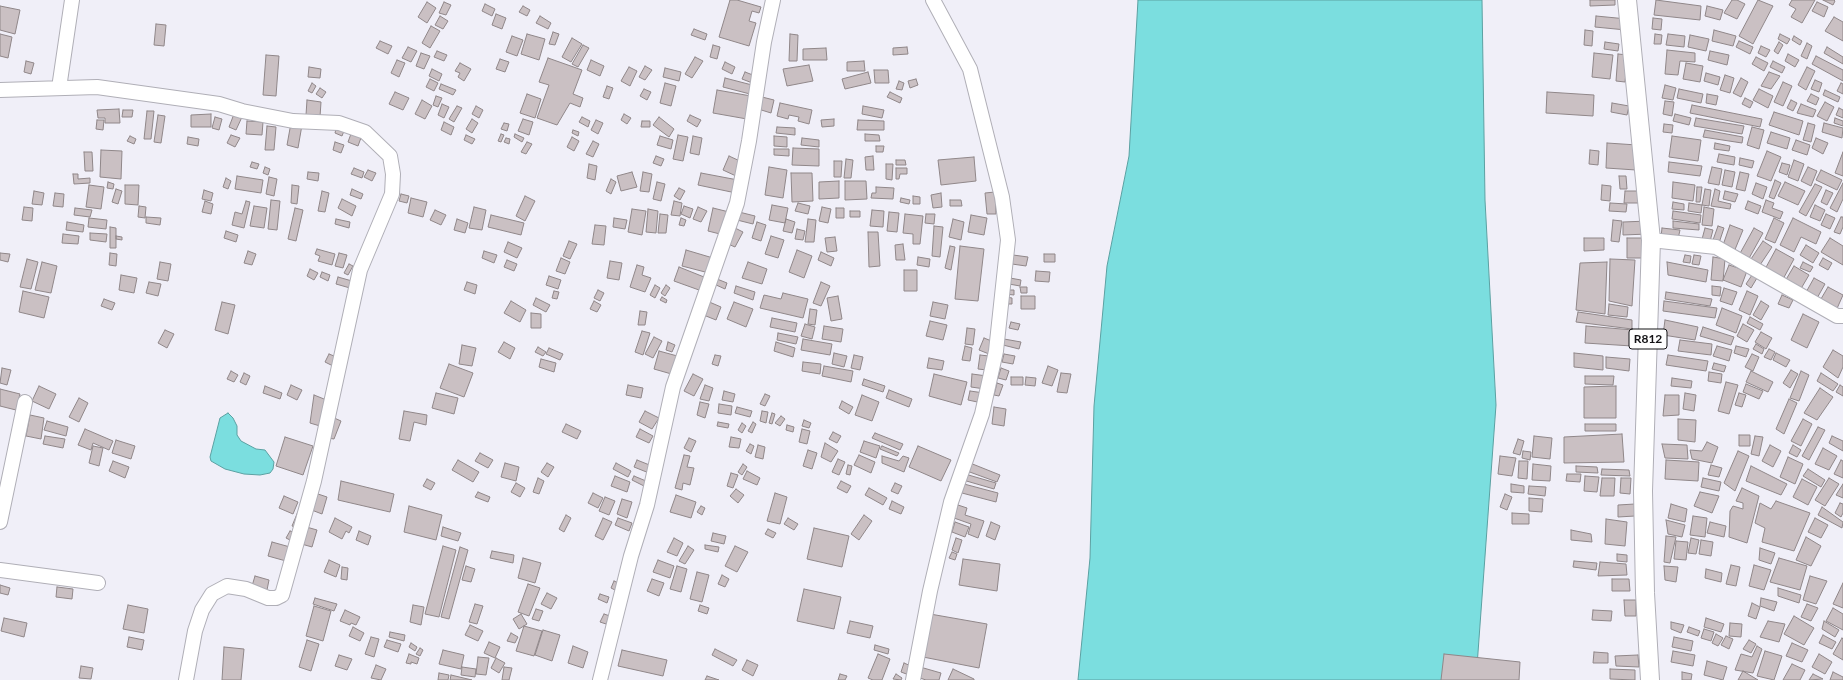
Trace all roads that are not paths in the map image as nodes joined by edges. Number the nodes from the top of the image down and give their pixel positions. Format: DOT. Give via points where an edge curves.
graph roads {
  1 [pos="72,0"];
  2 [pos="773,0"];
  3 [pos="933,0"];
  4 [pos="1627,0"];
  5 [pos="59,88"];
  6 [pos="0,90"];
  7 [pos="1651,240"];
  8 [pos="1843,316"];
  9 [pos="25,402"];
  10 [pos="0,522"];
  11 [pos="0,570"];
  12 [pos="98,583"];
  13 [pos="186,680"];
  14 [pos="600,680"];
  15 [pos="913,680"];
  16 [pos="1650,680"];
  1 -- 5 [label="street"];
  2 -- 14 [label="street" via="737,203 673,388 647,505 631,556"];
  3 -- 15 [label="street" via="970,69 1002,197 1008,240 996,351 982,414 951,502"];
  4 -- 7 [label="main road, R812"];
  5 -- 6 [label="street"];
  5 -- 13 [label="street" via="98,87 220,104 293,121 339,123 365,132 390,156 393,174 392,194 360,270 314,481 282,595 268,598 246,589 227,586 212,594 202,610 195,631"];
  7 -- 8 [label="street" via="1716,247 1837,316"];
  7 -- 16 [label="main road, R812" via="1643,491 1644,593"];
  9 -- 10 [label="street"];
  11 -- 12 [label="street"];
}
